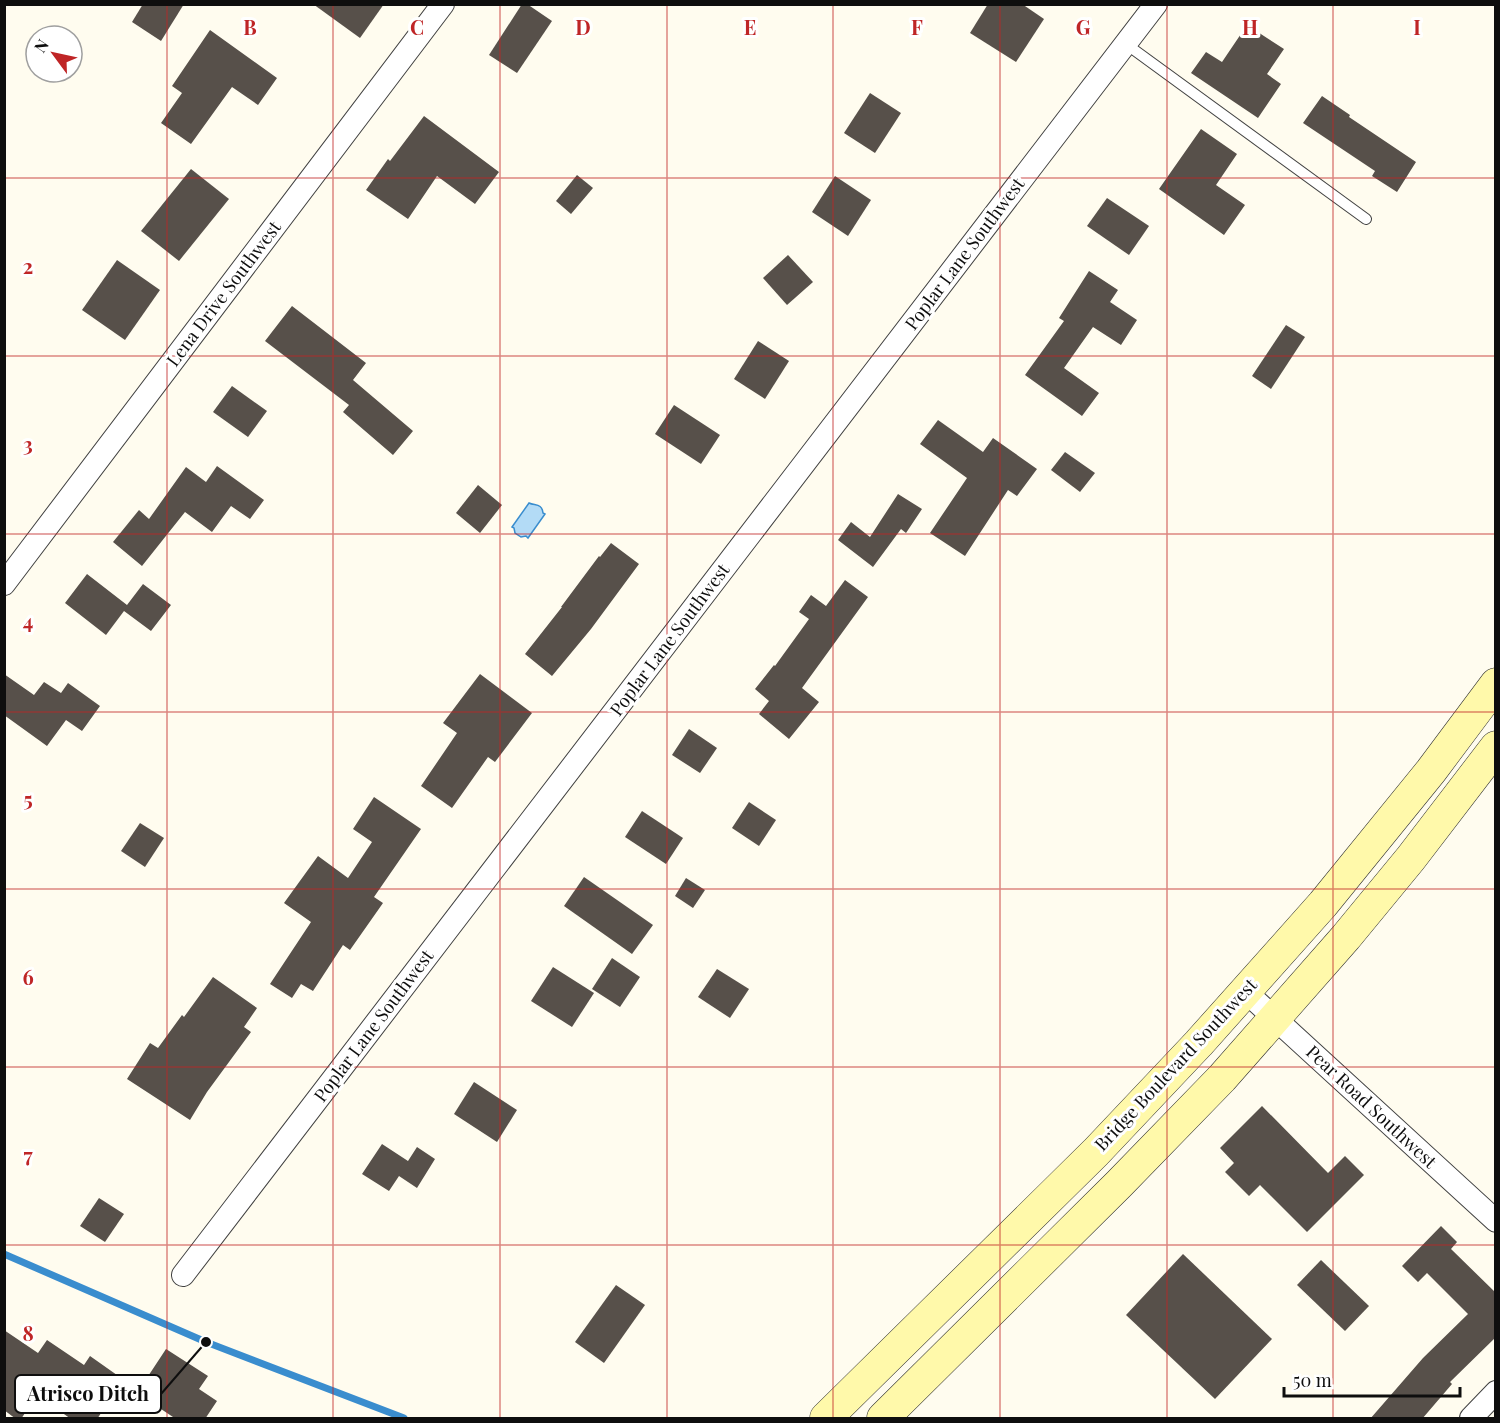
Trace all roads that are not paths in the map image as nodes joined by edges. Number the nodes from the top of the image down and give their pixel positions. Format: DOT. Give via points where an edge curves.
graph roads {
  1 [pos="443,4"];
  2 [pos="1156,4"];
  3 [pos="1126,44"];
  4 [pos="1366,219"];
  5 [pos="4,584"];
  6 [pos="1496,684"];
  7 [pos="1496,747"];
  8 [pos="1246,992"];
  9 [pos="1275,1019"];
  10 [pos="1496,1221"];
  11 [pos="183,1275"];
  12 [pos="1496,1392"];
  13 [pos="826,1419"];
  14 [pos="883,1419"];
  15 [pos="1471,1419"];
  1 -- 5 [label="street, Lena Drive Southwest"];
  2 -- 3 [label="street, Poplar Lane Southwest"];
  3 -- 4 [label="lane"];
  3 -- 11 [label="street, Poplar Lane Southwest"];
  6 -- 8 [label="main road, Bridge Boulevard Southwest" via="1347,876"];
  7 -- 9 [label="main road" via="1411,858"];
  8 -- 9 [label="street, Pear Road Southwest"];
  8 -- 13 [label="main road, Bridge Boulevard Southwest" via="1111,1136"];
  9 -- 10 [label="street, Pear Road Southwest"];
  9 -- 14 [label="main road" via="1165,1137"];
  12 -- 15 [label="street"];
}
